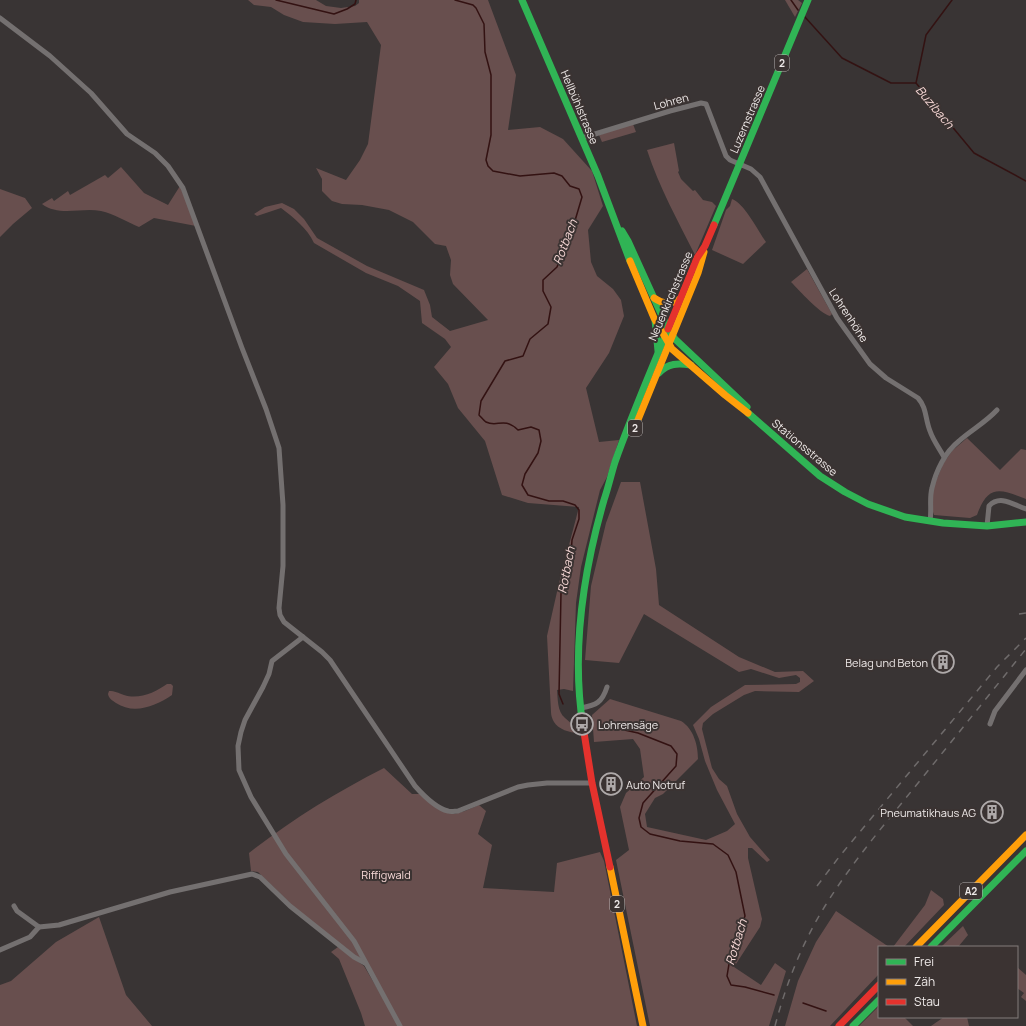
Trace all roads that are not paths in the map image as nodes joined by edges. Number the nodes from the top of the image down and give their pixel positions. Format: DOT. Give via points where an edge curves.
graph roads {
  1 [pos="522,0"];
  2 [pos="808,0"];
  3 [pos="0,18"];
  4 [pos="582,138"];
  5 [pos="751,169"];
  6 [pos="617,224"];
  7 [pos="705,246"];
  8 [pos="654,298"];
  9 [pos="680,299"];
  10 [pos="655,320"];
  11 [pos="668,329"];
  12 [pos="669,337"];
  13 [pos="669,345"];
  14 [pos="658,354"];
  15 [pos="690,365"];
  16 [pos="657,375"];
  17 [pos="997,410"];
  18 [pos="757,420"];
  19 [pos="944,457"];
  20 [pos="611,480"];
  21 [pos="1026,510"];
  22 [pos="930,521"];
  23 [pos="1026,522"];
  24 [pos="986,526"];
  25 [pos="303,637"];
  26 [pos="1026,670"];
  27 [pos="607,688"];
  28 [pos="581,708"];
  29 [pos="990,724"];
  30 [pos="592,782"];
  31 [pos="1026,836"];
  32 [pos="1026,851"];
  33 [pos="14,906"];
  34 [pos="39,927"];
  35 [pos="917,946"];
  36 [pos="932,946"];
  37 [pos="0,950"];
  38 [pos="366,964"];
  39 [pos="878,986"];
  40 [pos="878,1001"];
  41 [pos="400,1026"];
  42 [pos="643,1026"];
  43 [pos="839,1026"];
  44 [pos="853,1026"];
  1 -- 4 [label="main road, Hellbühlstrasse"];
  2 -- 7 [label="main road, Luzernstrasse / 2"];
  3 -- 25 [label="street" via="50,56 90,93 127,134 155,153 168,166 183,188 277,442 283,505 283,566 279,608 284,622"];
  4 -- 5 [label="street, Lohren" via="704,103 726,156"];
  4 -- 6 [label="main road, Hellbühlstrasse"];
  5 -- 19 [label="street, Lohrenhöhe" via="760,177 837,318 870,364 922,402 929,430"];
  6 -- 8 [label="main road, Hellbühlstrasse" via="628,241"];
  6 -- 10 [label="main road, Hellbühlstrasse"];
  7 -- 9 [label="main road, Neuenkirchstrasse / 2" via="697,258"];
  7 -- 12 [label="main road, Neuenkirchstrasse / 2" via="700,267"];
  8 -- 9 [label="main road" via="668,304"];
  8 -- 11 [label="main road, Hellbühlstrasse"];
  9 -- 11 [label="main road, Neuenkirchstrasse / 2"];
  10 -- 12 [label="main road, Hellbühlstrasse"];
  10 -- 14 [label="main road"];
  11 -- 12 [label="main road, Neuenkirchstrasse / 2"];
  12 -- 13 [label="main road, Hellbühlstrasse"];
  12 -- 14 [label="main road, Neuenkirchstrasse / 2"];
  12 -- 18 [label="main road, Stationsstrasse"];
  13 -- 15 [label="main road, Stationsstrasse"];
  13 -- 16 [label="main road, Neuenkirchstrasse / 2"];
  14 -- 20 [label="main road, Neuenkirchstrasse / 2" via="615,463"];
  15 -- 16 [label="main road" via="671,364"];
  15 -- 18 [label="main road, Stationsstrasse"];
  16 -- 20 [label="main road, Neuenkirchstrasse / 2"];
  17 -- 19 [label="street" via="988,420 958,441"];
  18 -- 22 [label="main road, Stationsstrasse" via="811,469 845,492 882,510"];
  19 -- 22 [label="street" via="931,488"];
  20 -- 28 [label="main road, Neuenkirchstrasse / 2" via="594,535 584,592 579,648"];
  21 -- 24 [label="street" via="1005,501 996,501 989,506"];
  22 -- 24 [label="main road, Stationsstrasse"];
  23 -- 24 [label="main road, Stationsstrasse"];
  25 -- 30 [label="street" via="330,660 415,786 430,801 442,808 458,811 528,785"];
  25 -- 38 [label="street" via="272,661 269,674 240,732 239,770 251,797 282,847 354,941"];
  26 -- 29 [label="street" via="995,711"];
  27 -- 28 [label="street" via="597,704"];
  28 -- 30 [label="main road, Neuenkirchstrasse / 2"];
  30 -- 42 [label="main road, Neuenkirchstrasse / 2"];
  31 -- 35 [label="main road, A2"];
  32 -- 36 [label="main road, A2"];
  33 -- 34 [label="street"];
  34 -- 37 [label="street" via="30,938"];
  34 -- 38 [label="street" via="59,925 170,892 252,874 260,877 290,906"];
  38 -- 41 [label="street"];
  39 -- 43 [label="main road"];
  40 -- 44 [label="main road"];
}
